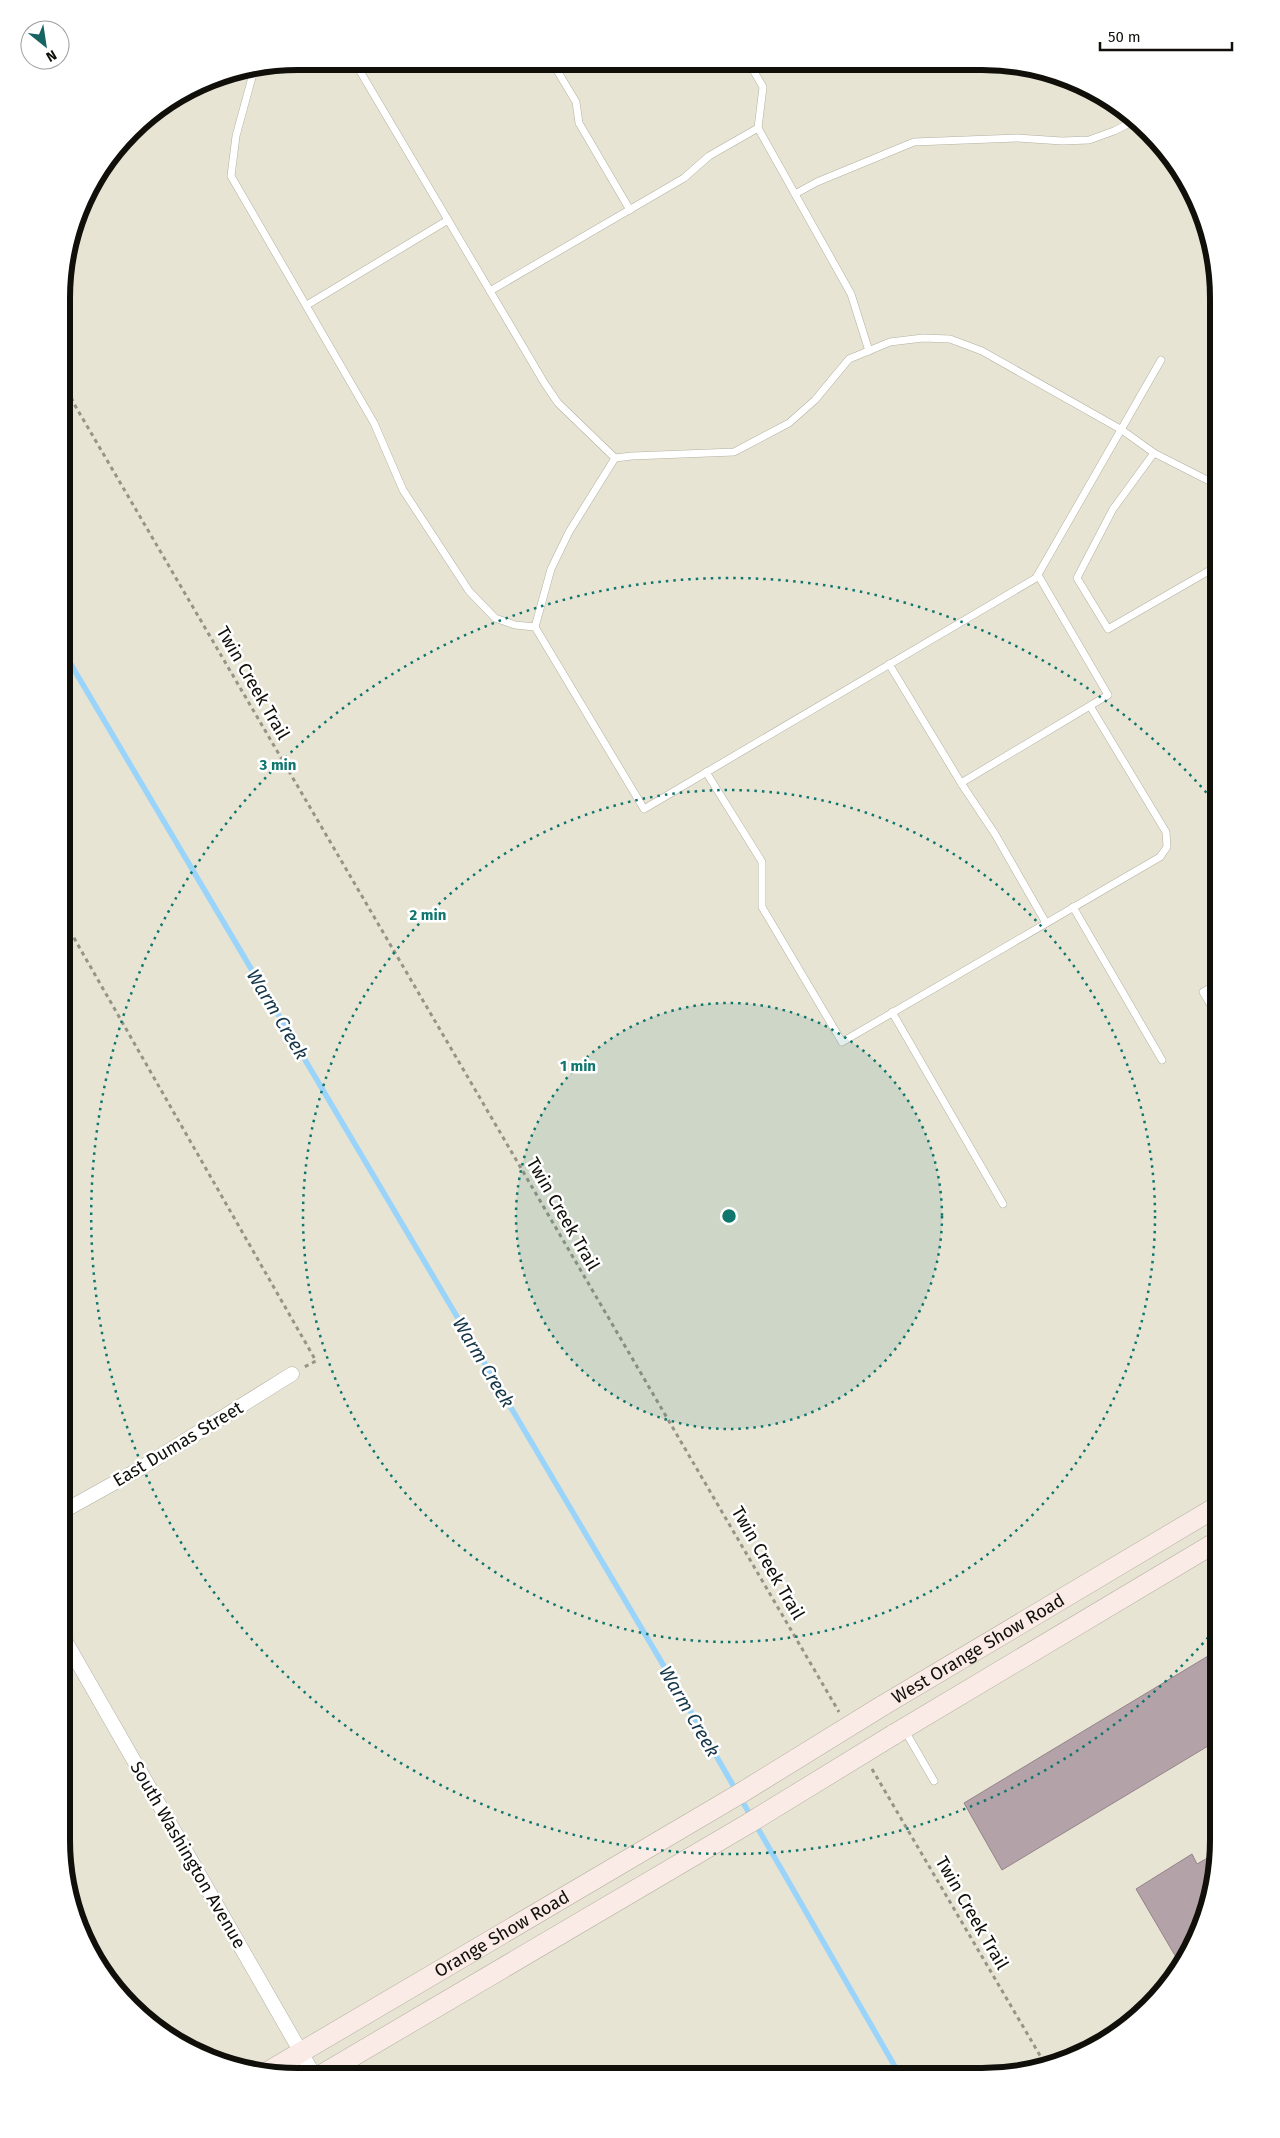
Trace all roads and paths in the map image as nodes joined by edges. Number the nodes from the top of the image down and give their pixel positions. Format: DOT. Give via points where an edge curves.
graph roads {
  1 [pos="359,70"];
  2 [pos="557,70"];
  3 [pos="753,70"];
  4 [pos="253,74"];
  5 [pos="1128,124"];
  6 [pos="758,128"];
  7 [pos="795,194"];
  8 [pos="630,210"];
  9 [pos="448,220"];
  10 [pos="490,291"];
  11 [pos="307,305"];
  12 [pos="869,351"];
  13 [pos="1161,360"];
  14 [pos="70,394"];
  15 [pos="1122,430"];
  16 [pos="1154,453"];
  17 [pos="615,458"];
  18 [pos="1210,481"];
  19 [pos="1210,570"];
  20 [pos="1038,575"];
  21 [pos="534,627"];
  22 [pos="890,664"];
  23 [pos="1090,706"];
  24 [pos="706,772"];
  25 [pos="961,783"];
  26 [pos="1073,907"];
  27 [pos="1046,923"];
  28 [pos="70,931"];
  29 [pos="1210,987"];
  30 [pos="1210,1005"];
  31 [pos="892,1012"];
  32 [pos="1162,1060"];
  33 [pos="1004,1204"];
  34 [pos="292,1374"];
  35 [pos="70,1507"];
  36 [pos="1210,1515"];
  37 [pos="1210,1546"];
  38 [pos="70,1649"];
  39 [pos="843,1720"];
  40 [pos="898,1731"];
  41 [pos="869,1763"];
  42 [pos="934,1781"];
  43 [pos="741,1793"];
  44 [pos="751,1822"];
  45 [pos="301,2052"];
  46 [pos="1042,2060"];
  47 [pos="276,2067"];
  48 [pos="310,2068"];
  49 [pos="333,2068"];
  1 -- 9 [label="lane"];
  2 -- 8 [label="lane" via="576,102 579,123"];
  3 -- 6 [label="lane" via="763,87"];
  4 -- 11 [label="lane" via="236,136 231,176"];
  5 -- 7 [label="lane" via="1089,140 1017,138 914,142"];
  6 -- 7 [label="lane"];
  6 -- 8 [label="lane" via="709,156 684,178"];
  7 -- 12 [label="lane" via="851,294"];
  8 -- 10 [label="lane"];
  9 -- 10 [label="lane"];
  9 -- 11 [label="lane"];
  10 -- 17 [label="lane" via="558,404"];
  11 -- 21 [label="lane" via="374,423 403,490 469,591 496,618"];
  12 -- 15 [label="lane" via="890,342 950,339 982,351"];
  12 -- 17 [label="lane" via="850,359 815,400 789,423 734,452"];
  13 -- 15 [label="lane"];
  14 -- 39 [label="path, Twin Creek Trail"];
  15 -- 16 [label="lane"];
  15 -- 20 [label="lane"];
  16 -- 18 [label="lane"];
  16 -- 19 [label="lane" via="1113,508 1077,578 1108,629"];
  17 -- 21 [label="lane" via="569,532 551,569"];
  20 -- 22 [label="lane"];
  20 -- 23 [label="lane" via="1108,695"];
  21 -- 24 [label="lane" via="644,809"];
  22 -- 24 [label="lane"];
  22 -- 25 [label="lane"];
  23 -- 25 [label="lane"];
  23 -- 26 [label="lane" via="1166,832 1167,847 1160,856"];
  24 -- 31 [label="lane" via="762,862 762,907 842,1042"];
  25 -- 27 [label="lane" via="995,834"];
  26 -- 27 [label="lane"];
  26 -- 32 [label="lane"];
  27 -- 31 [label="lane"];
  28 -- 34 [label="path" via="316,1361"];
  29 -- 30 [label="lane" via="1203,992"];
  31 -- 33 [label="lane"];
  34 -- 35 [label="street, East Dumas Street"];
  36 -- 43 [label="main road, West Orange Show Road, bridge" via="882,1706"];
  37 -- 40 [label="main road, West Orange Show Road"];
  38 -- 45 [label="street, South Washington Avenue"];
  40 -- 42 [label="lane"];
  40 -- 44 [label="main road, West Orange Show Road, bridge"];
  41 -- 46 [label="path, Twin Creek Trail"];
  43 -- 45 [label="main road, Orange Show Road"];
  44 -- 49 [label="main road, Orange Show Road"];
  45 -- 47 [label="main road, Orange Show Road"];
  45 -- 48 [label="street, South Washington Avenue"];
}
